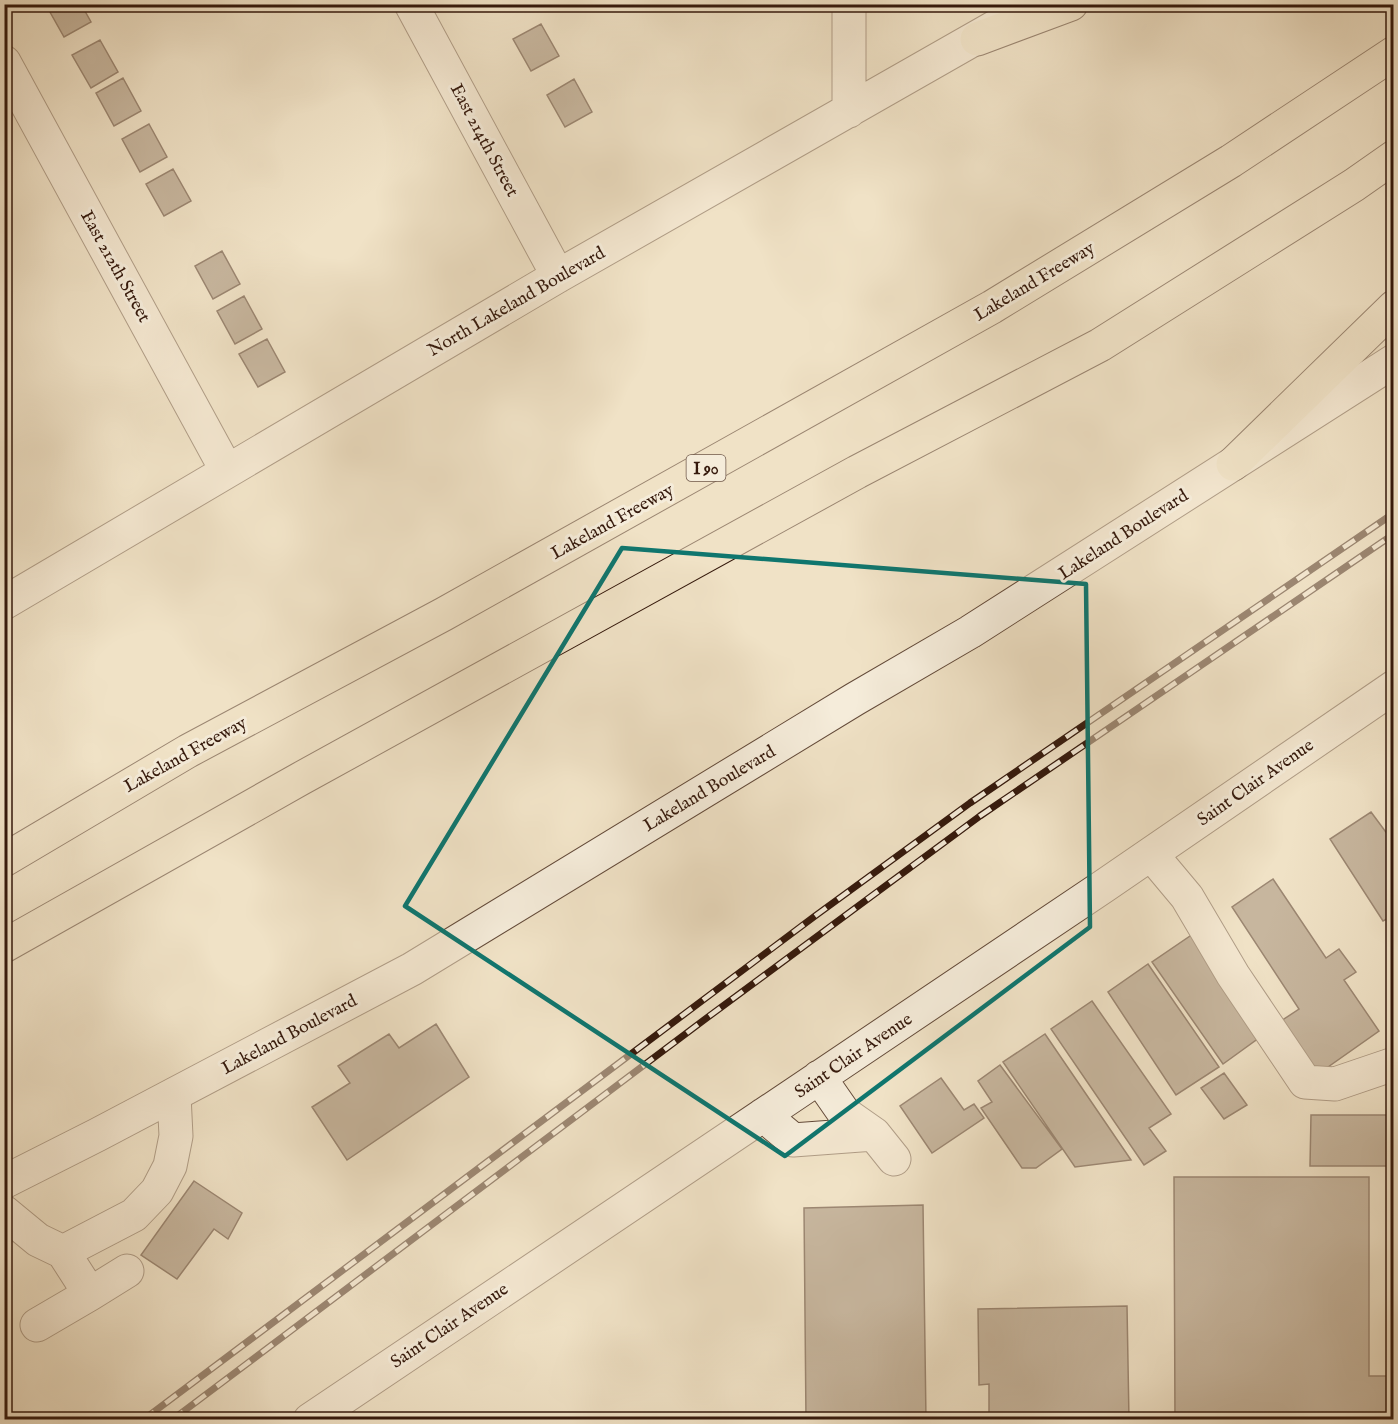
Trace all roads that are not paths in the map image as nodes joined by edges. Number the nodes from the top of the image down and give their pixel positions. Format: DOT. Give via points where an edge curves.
graph roads {
  1 [pos="411,4"];
  2 [pos="849,4"];
  3 [pos="1031,4"];
  4 [pos="1071,4"];
  5 [pos="977,39"];
  6 [pos="1394,53"];
  7 [pos="4,62"];
  8 [pos="849,111"];
  9 [pos="1394,157"];
  10 [pos="558,276"];
  11 [pos="1394,307"];
  12 [pos="1394,361"];
  13 [pos="1233,464"];
  14 [pos="227,471"];
  15 [pos="4,603"];
  16 [pos="1394,687"];
  17 [pos="1151,854"];
  18 [pos="4,860"];
  19 [pos="4,946"];
  20 [pos="1394,1064"];
  21 [pos="819,1077"];
  22 [pos="174,1095"];
  23 [pos="763,1115"];
  24 [pos="4,1182"];
  25 [pos="4,1212"];
  26 [pos="63,1252"];
  27 [pos="127,1271"];
  28 [pos="90,1294"];
  29 [pos="37,1325"];
  30 [pos="310,1419"];
  1 -- 10 [label="street, East 214th Street"];
  2 -- 8 [label="street"];
  3 -- 5 [label="street, North Lakeland Boulevard"];
  4 -- 5 [label="highway"];
  5 -- 8 [label="street, North Lakeland Boulevard"];
  6 -- 18 [label="highway, Lakeland Freeway / I 90" via="1231,161 992,307 444,614 188,751"];
  7 -- 14 [label="street, East 212th Street"];
  8 -- 10 [label="street, North Lakeland Boulevard"];
  9 -- 19 [label="highway" via="1100,345 857,472"];
  10 -- 14 [label="street, North Lakeland Boulevard"];
  11 -- 13 [label="highway"];
  12 -- 13 [label="street, Lakeland Boulevard"];
  13 -- 22 [label="street, Lakeland Boulevard" via="970,632 412,969"];
  14 -- 15 [label="street, North Lakeland Boulevard"];
  16 -- 17 [label="street, Saint Clair Avenue"];
  17 -- 20 [label="street" via="1187,897 1233,975 1305,1082 1335,1084"];
  17 -- 21 [label="street, Saint Clair Avenue"];
  21 -- 23 [label="street, Saint Clair Avenue"];
  21 -- 23 [label="street" via="844,1113 884,1147 793,1140"];
  22 -- 24 [label="street, Lakeland Boulevard"];
  22 -- 26 [label="street" via="176,1136 170,1166 157,1191 134,1215"];
  23 -- 30 [label="street, Saint Clair Avenue"];
  25 -- 26 [label="street" via="38,1240"];
  26 -- 28 [label="street"];
  27 -- 28 [label="street"];
  28 -- 29 [label="street"];
}
